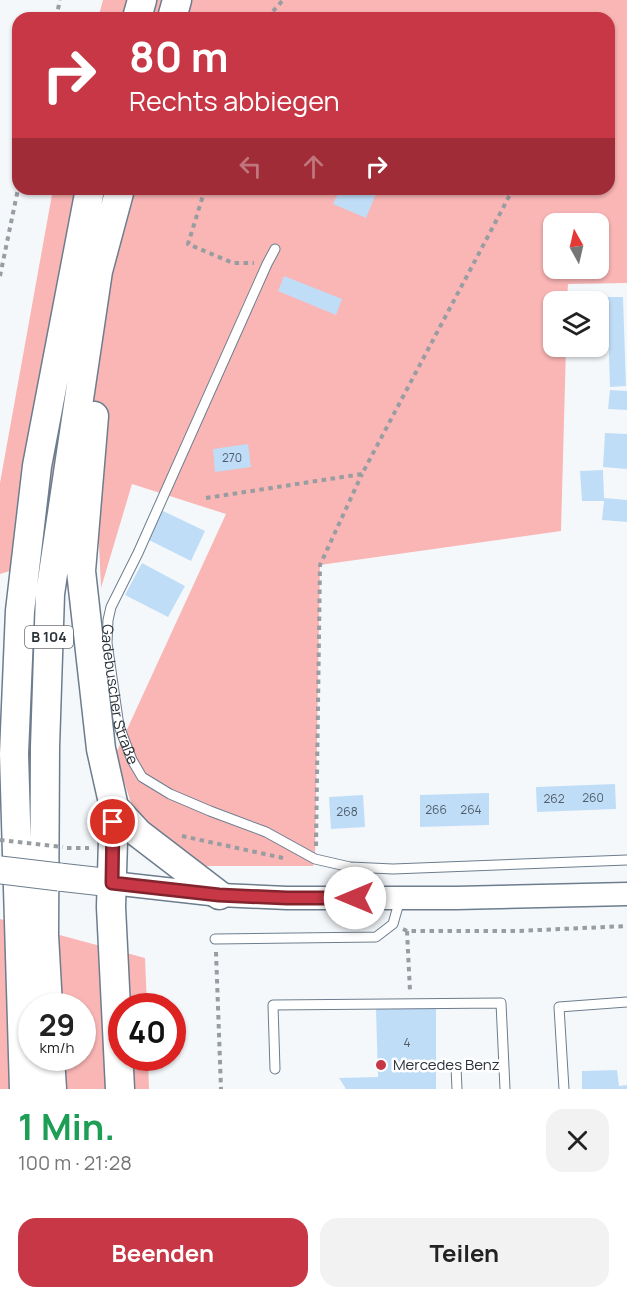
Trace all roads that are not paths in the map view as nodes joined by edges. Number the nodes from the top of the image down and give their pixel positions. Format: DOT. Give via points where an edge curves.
graph roads {
  1 [pos="89,195"];
  2 [pos="118,195"];
  3 [pos="274,249"];
  4 [pos="98,271"];
  5 [pos="114,807"];
  6 [pos="627,860"];
  7 [pos="0,870"];
  8 [pos="112,883"];
  9 [pos="627,894"];
  10 [pos="219,895"];
  11 [pos="400,898"];
  12 [pos="215,939"];
  13 [pos="47,993"];
  14 [pos="627,1002"];
  15 [pos="456,1067"];
  16 [pos="275,1069"];
  17 [pos="51,1071"];
  18 [pos="24,1089"];
  19 [pos="52,1089"];
  20 [pos="120,1089"];
  21 [pos="457,1089"];
  22 [pos="505,1089"];
  23 [pos="564,1089"];
  1 -- 18 [label="highway, B 104" via="37,466 20,611 14,754"];
  2 -- 4 [label="highway, B 104"];
  3 -- 6 [label="lane, Gadebuscher Straße" via="111,607 107,643 118,726 132,760 142,777 180,798 266,832 315,859 350,867 393,869"];
  4 -- 5 [label="highway, B 104" via="102,318 81,571 101,749"];
  4 -- 13 [label="highway, B 104" via="50,594 45,771"];
  5 -- 8 [label="highway, B 104"];
  5 -- 10 [label="highway" via="138,833"];
  7 -- 8 [label="main road, bridge"];
  8 -- 10 [label="street"];
  8 -- 20 [label="highway, B 104"];
  9 -- 11 [label="street"];
  10 -- 11 [label="street"];
  11 -- 12 [label="lane" via="393,924 376,936"];
  14 -- 23 [label="lane" via="559,1007"];
  15 -- 21 [label="lane"];
  16 -- 22 [label="lane" via="273,1005 501,1002"];
  17 -- 19 [label="highway"];
}
